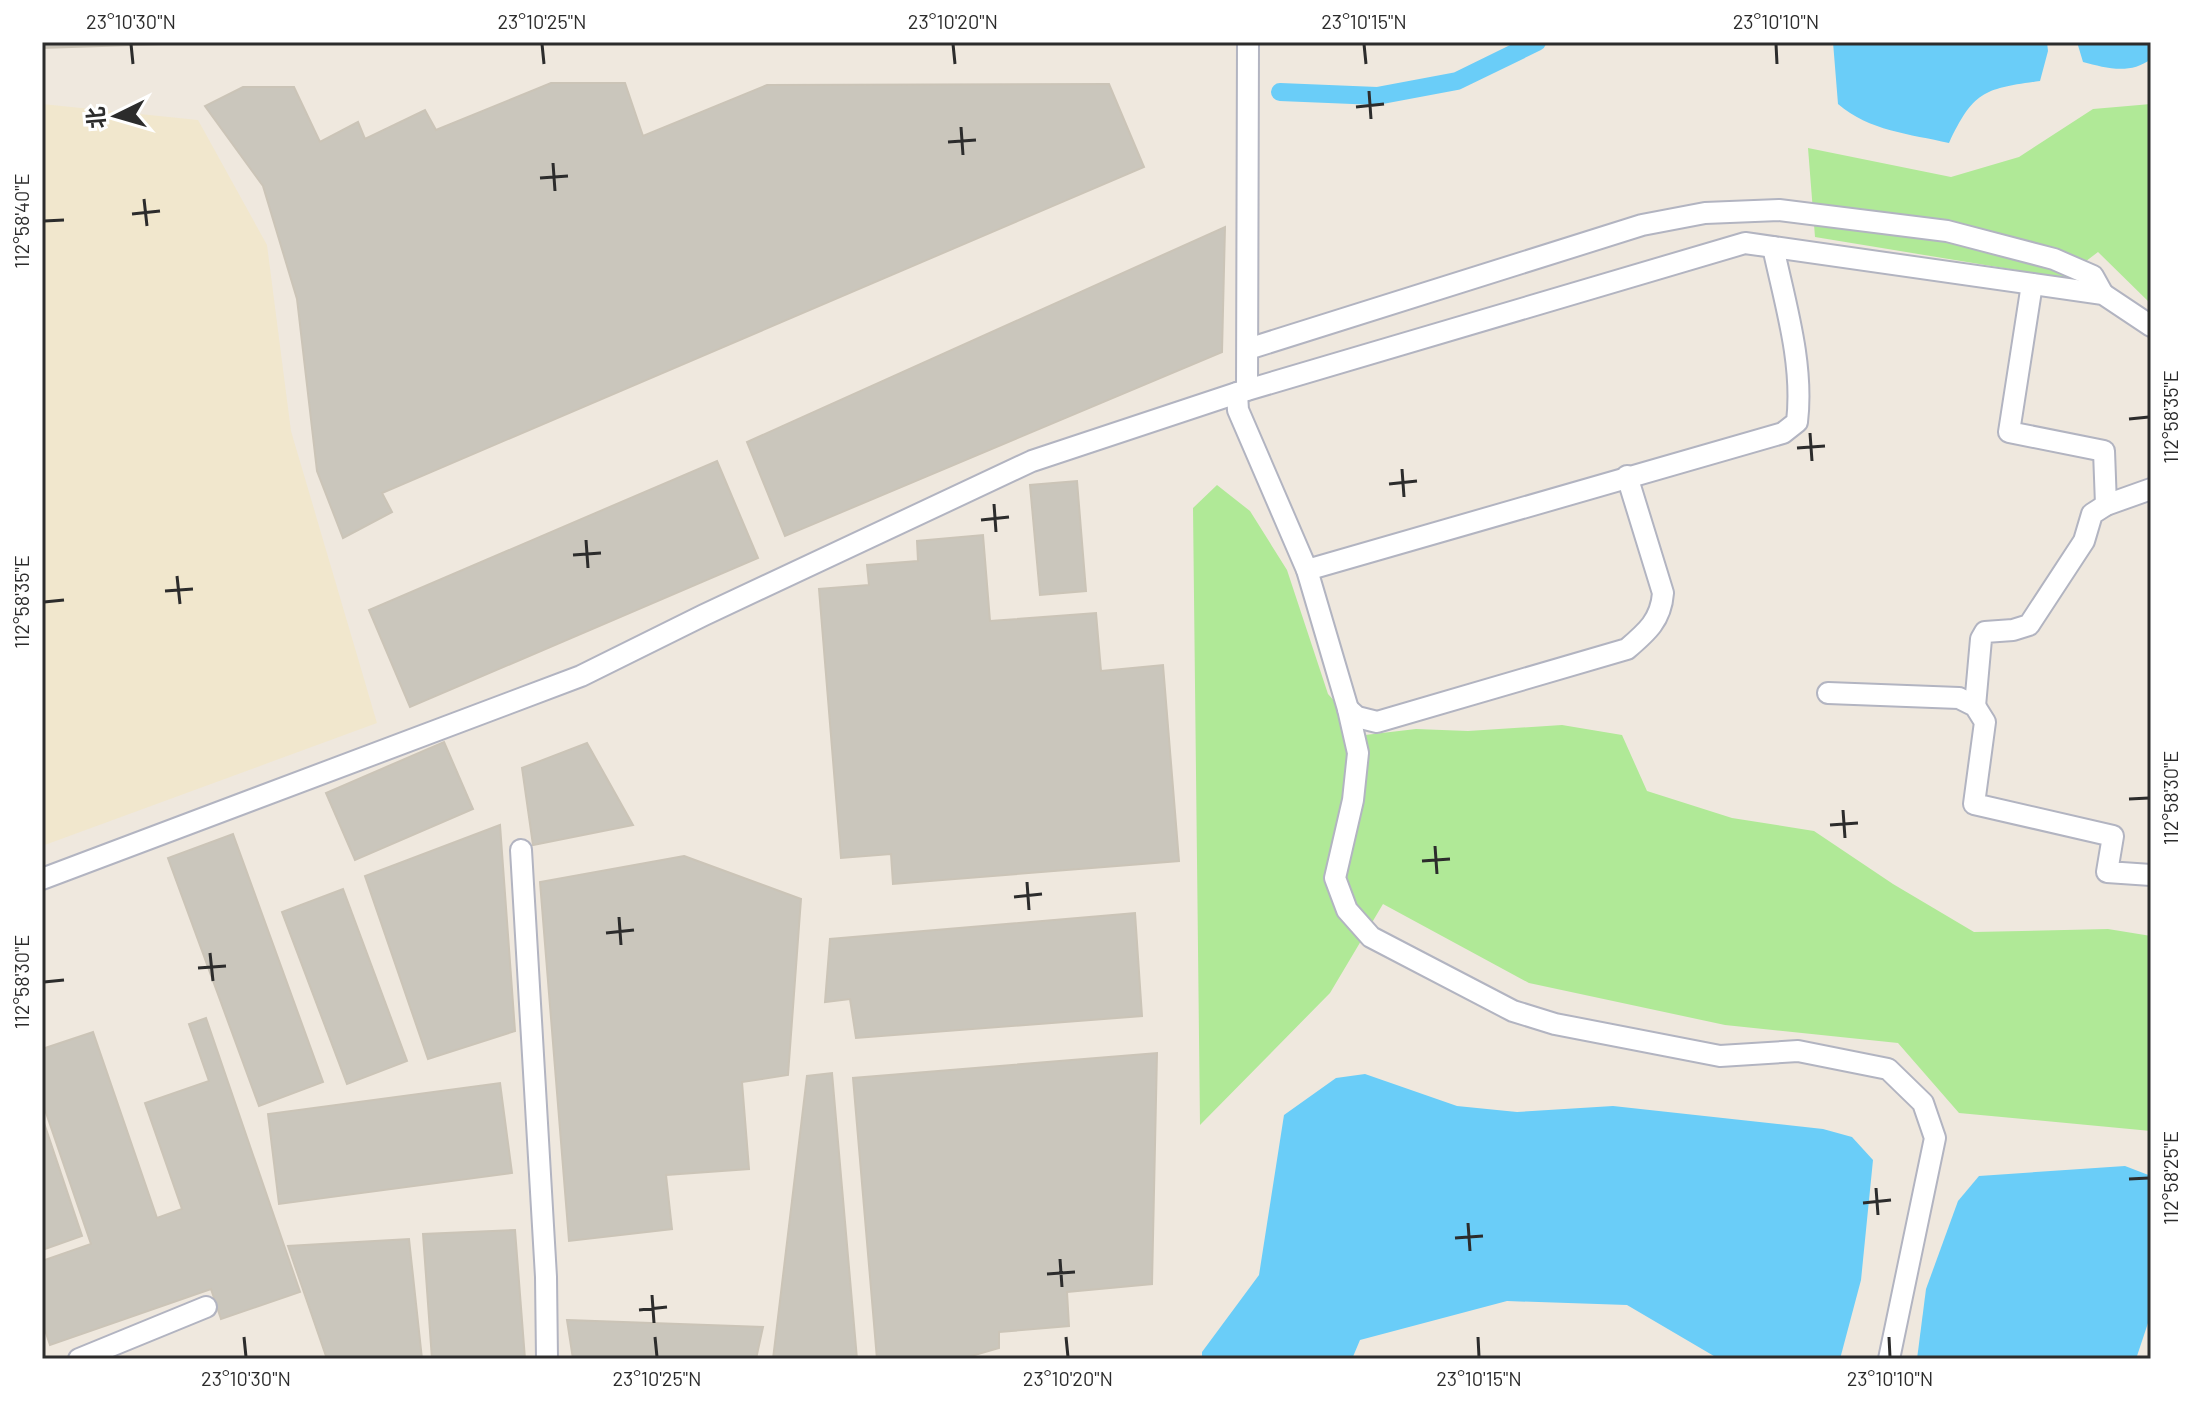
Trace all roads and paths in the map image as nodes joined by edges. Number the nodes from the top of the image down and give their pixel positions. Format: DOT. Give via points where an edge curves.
graph roads {
  1 [pos="1248,42"];
  2 [pos="1773,247"];
  3 [pos="2032,284"];
  4 [pos="2103,294"];
  5 [pos="2151,326"];
  6 [pos="1248,349"];
  7 [pos="1242,392"];
  8 [pos="1627,476"];
  9 [pos="2151,489"];
  10 [pos="2106,505"];
  11 [pos="1307,570"];
  12 [pos="1828,693"];
  13 [pos="1975,706"];
  14 [pos="1348,709"];
  15 [pos="521,850"];
  16 [pos="2151,875"];
  17 [pos="42,879"];
  18 [pos="206,1307"];
  19 [pos="79,1359"];
  20 [pos="547,1359"];
  21 [pos="1889,1359"];
  1 -- 6 [label="street"];
  2 -- 3 [label="street"];
  2 -- 7 [label="street" via="1745,243"];
  2 -- 8 [label="street" via="1800,395 1797,422 1783,433"];
  3 -- 4 [label="street"];
  3 -- 10 [label="street" via="2009,432 2104,451"];
  4 -- 5 [label="street"];
  4 -- 6 [label="street" via="2093,276 2054,259 1947,231 1779,210 1705,213 1642,225"];
  6 -- 7 [label="street"];
  7 -- 11 [label="street" via="1238,410"];
  7 -- 17 [label="street" via="1032,461 581,676"];
  8 -- 11 [label="street"];
  8 -- 14 [label="street" via="1663,593 1662,610 1650,629 1627,649 1377,722"];
  9 -- 10 [label="street"];
  10 -- 13 [label="street" via="2092,514 2084,541 2029,625 1985,632"];
  11 -- 14 [label="street"];
  12 -- 13 [label="street" via="1959,698"];
  13 -- 16 [label="street" via="1985,722 1974,804 2113,836 2107,872"];
  14 -- 21 [label="street" via="1358,753 1335,878 1347,910 1371,937 1513,1011 1555,1024 1720,1056 1798,1051 1888,1069 1923,1103 1935,1138"];
  15 -- 20 [label="street"];
  18 -- 19 [label="street"];
}
